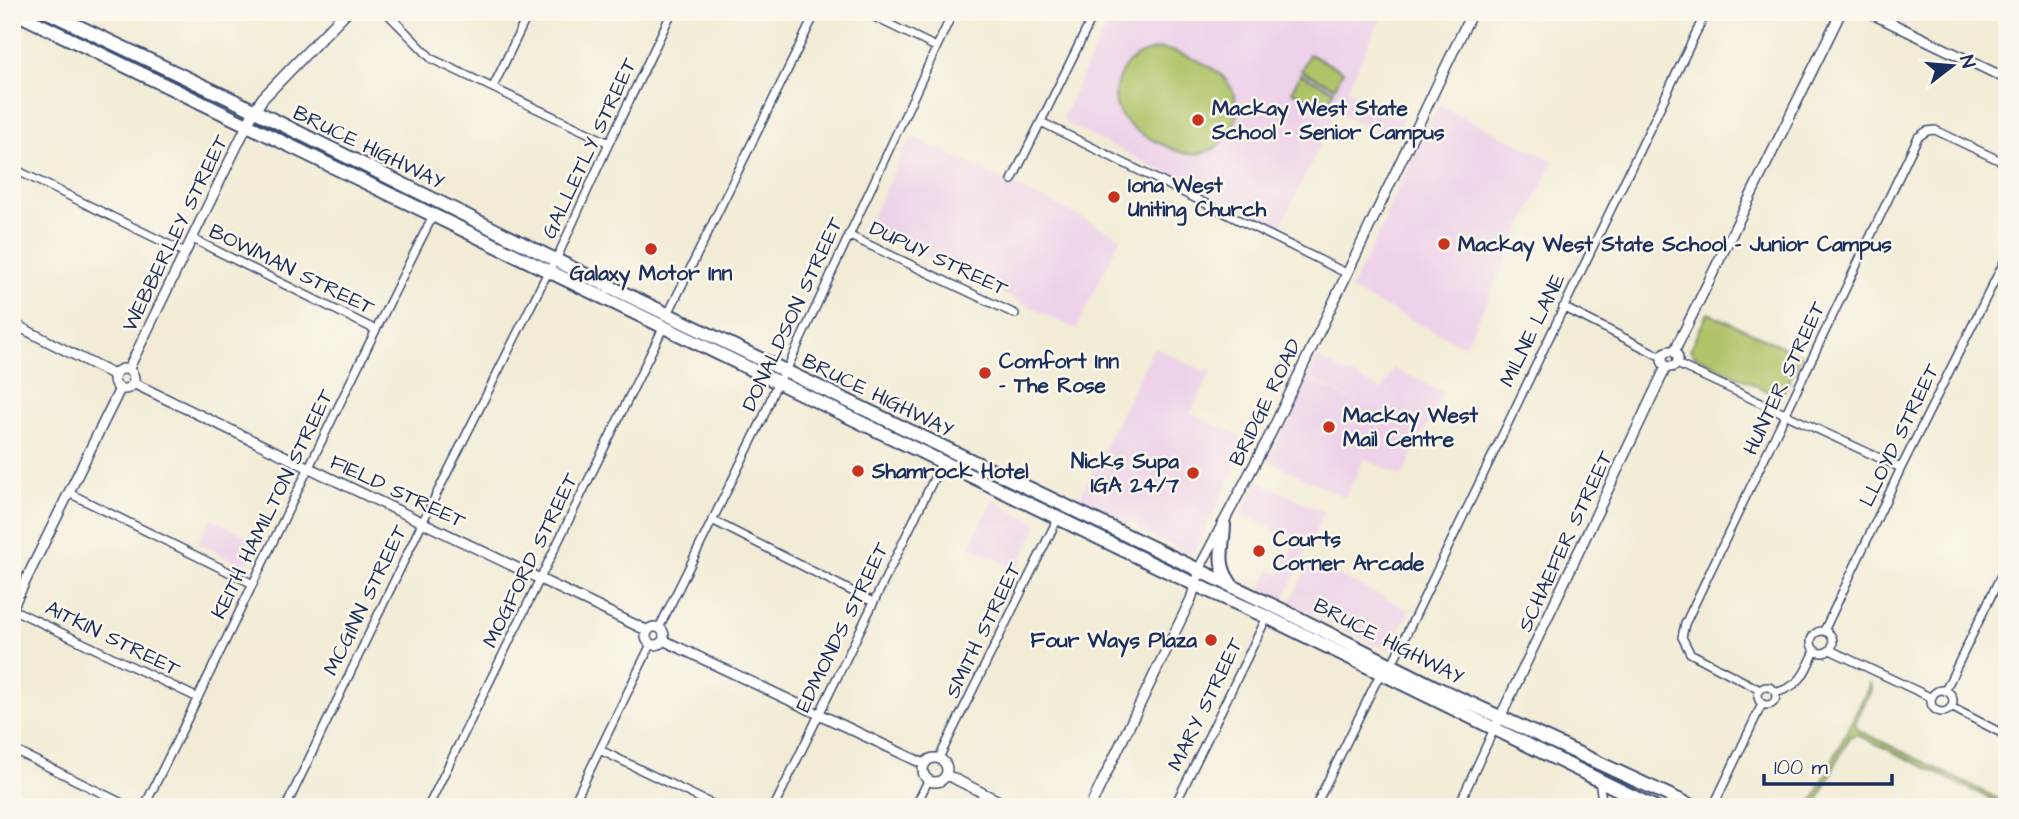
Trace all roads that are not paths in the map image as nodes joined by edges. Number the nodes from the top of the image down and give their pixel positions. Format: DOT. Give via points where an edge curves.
graph roads {
  1 [pos="14,12"];
  2 [pos="48,12"];
  3 [pos="346,12"];
  4 [pos="529,12"];
  5 [pos="673,12"];
  6 [pos="816,12"];
  7 [pos="864,12"];
  8 [pos="953,12"];
  9 [pos="1095,12"];
  10 [pos="1472,12"];
  11 [pos="1706,12"];
  12 [pos="1841,12"];
  13 [pos="1868,12"];
  14 [pos="386,13"];
  15 [pos="936,47"];
  16 [pos="2007,79"];
  17 [pos="493,87"];
  18 [pos="254,111"];
  19 [pos="1041,122"];
  20 [pos="247,127"];
  21 [pos="609,143"];
  22 [pos="2007,164"];
  23 [pos="12,168"];
  24 [pos="1012,180"];
  25 [pos="433,216"];
  26 [pos="848,235"];
  27 [pos="193,239"];
  28 [pos="186,253"];
  29 [pos="2007,256"];
  30 [pos="556,260"];
  31 [pos="548,272"];
  32 [pos="1346,273"];
  33 [pos="1563,307"];
  34 [pos="668,314"];
  35 [pos="1015,314"];
  36 [pos="12,323"];
  37 [pos="663,328"];
  38 [pos="374,329"];
  39 [pos="1674,352"];
  40 [pos="1662,357"];
  41 [pos="1677,364"];
  42 [pos="1666,367"];
  43 [pos="128,370"];
  44 [pos="786,371"];
  45 [pos="114,375"];
  46 [pos="133,383"];
  47 [pos="777,383"];
  48 [pos="120,389"];
  49 [pos="1786,415"];
  50 [pos="942,462"];
  51 [pos="309,468"];
  52 [pos="1901,468"];
  53 [pos="69,493"];
  54 [pos="1058,518"];
  55 [pos="712,520"];
  56 [pos="423,521"];
  57 [pos="1224,525"];
  58 [pos="2007,563"];
  59 [pos="1200,572"];
  60 [pos="540,580"];
  61 [pos="253,584"];
  62 [pos="1196,585"];
  63 [pos="1234,588"];
  64 [pos="873,602"];
  65 [pos="12,608"];
  66 [pos="1267,617"];
  67 [pos="659,628"];
  68 [pos="648,631"];
  69 [pos="1825,631"];
  70 [pos="663,640"];
  71 [pos="651,644"];
  72 [pos="1830,650"];
  73 [pos="1815,651"];
  74 [pos="1392,664"];
  75 [pos="1380,674"];
  76 [pos="1760,691"];
  77 [pos="1945,691"];
  78 [pos="1775,693"];
  79 [pos="198,698"];
  80 [pos="1931,698"];
  81 [pos="1762,704"];
  82 [pos="1951,708"];
  83 [pos="820,715"];
  84 [pos="1501,717"];
  85 [pos="1494,729"];
  86 [pos="2007,736"];
  87 [pos="12,749"];
  88 [pos="600,750"];
  89 [pos="939,758"];
  90 [pos="924,764"];
  91 [pos="947,775"];
  92 [pos="1599,780"];
  93 [pos="928,781"];
  94 [pos="1623,792"];
  95 [pos="130,807"];
  96 [pos="144,807"];
  97 [pos="286,807"];
  98 [pos="428,807"];
  99 [pos="572,807"];
  100 [pos="718,807"];
  101 [pos="774,807"];
  102 [pos="915,807"];
  103 [pos="1011,807"];
  104 [pos="1090,807"];
  105 [pos="1174,807"];
  106 [pos="1315,807"];
  107 [pos="1458,807"];
  108 [pos="1603,807"];
  109 [pos="1654,807"];
  110 [pos="1694,807"];
  111 [pos="1713,807"];
  1 -- 20 [label="highway, BRUCE HIGHWAY"];
  2 -- 18 [label="highway, BRUCE HIGHWAY"];
  3 -- 18 [label="main road"];
  4 -- 17 [label="street"];
  5 -- 21 [label="street, GALLETLY STREET"];
  6 -- 34 [label="street"];
  7 -- 15 [label="street"];
  8 -- 15 [label="street, DONALDSON STREET"];
  9 -- 19 [label="street"];
  10 -- 32 [label="street, BRIDGE ROAD"];
  11 -- 33 [label="street, MILNE LANE"];
  12 -- 39 [label="street"];
  13 -- 16 [label="street"];
  14 -- 17 [label="street" via="432,59"];
  15 -- 26 [label="street, DONALDSON STREET"];
  17 -- 21 [label="street"];
  18 -- 20 [label="street, WEBBERLEY STREET"];
  18 -- 30 [label="highway, BRUCE HIGHWAY"];
  19 -- 24 [label="street"];
  19 -- 32 [label="street"];
  20 -- 25 [label="highway, BRUCE HIGHWAY"];
  20 -- 27 [label="street, WEBBERLEY STREET"];
  21 -- 30 [label="street, GALLETLY STREET"];
  22 -- 49 [label="street, HUNTER STREET" via="1935,130 1918,137"];
  23 -- 28 [label="street"];
  25 -- 31 [label="highway, BRUCE HIGHWAY"];
  25 -- 38 [label="street, KEITH HAMILTON STREET"];
  26 -- 35 [label="street, DUPUY STREET"];
  26 -- 44 [label="street, DONALDSON STREET"];
  27 -- 28 [label="street, WEBBERLEY STREET"];
  27 -- 38 [label="street, BOWMAN STREET"];
  28 -- 43 [label="street, WEBBERLEY STREET"];
  29 -- 52 [label="street, LLOYD STREET"];
  30 -- 31 [label="street, MCGINN STREET"];
  30 -- 34 [label="highway, BRUCE HIGHWAY"];
  31 -- 37 [label="highway, BRUCE HIGHWAY"];
  31 -- 56 [label="street, MCGINN STREET"];
  32 -- 57 [label="street, BRIDGE ROAD"];
  33 -- 40 [label="street"];
  33 -- 74 [label="street, MILNE LANE"];
  34 -- 44 [label="highway, BRUCE HIGHWAY"];
  36 -- 45 [label="street"];
  37 -- 47 [label="highway, BRUCE HIGHWAY"];
  37 -- 60 [label="street, MOGFORD STREET"];
  38 -- 51 [label="street, KEITH HAMILTON STREET"];
  39 -- 40 [label="street"];
  39 -- 41 [label="street"];
  40 -- 42 [label="street"];
  41 -- 42 [label="street"];
  41 -- 49 [label="street"];
  42 -- 84 [label="street, SCHAEFER STREET"];
  43 -- 45 [label="street"];
  43 -- 46 [label="street"];
  44 -- 47 [label="street, DONALDSON STREET"];
  44 -- 59 [label="highway, BRUCE HIGHWAY"];
  45 -- 48 [label="street"];
  46 -- 48 [label="street"];
  46 -- 51 [label="street, FIELD STREET"];
  47 -- 50 [label="highway, BRUCE HIGHWAY"];
  47 -- 55 [label="street, DONALDSON STREET"];
  48 -- 53 [label="street"];
  49 -- 52 [label="street"];
  49 -- 76 [label="street, HUNTER STREET" via="1682,637 1690,653"];
  50 -- 54 [label="highway, BRUCE HIGHWAY"];
  50 -- 64 [label="street, EDMONDS STREET"];
  51 -- 56 [label="street, FIELD STREET"];
  51 -- 61 [label="street, KEITH HAMILTON STREET"];
  52 -- 69 [label="street, LLOYD STREET"];
  53 -- 61 [label="street"];
  53 -- 65 [label="street"];
  54 -- 62 [label="highway, BRUCE HIGHWAY"];
  54 -- 89 [label="street, SMITH STREET"];
  55 -- 64 [label="street"];
  55 -- 67 [label="street, DONALDSON STREET"];
  56 -- 60 [label="street, FIELD STREET"];
  56 -- 97 [label="street, MCGINN STREET"];
  57 -- 59 [label="street, BRIDGE ROAD"];
  57 -- 63 [label="highway" via="1220,560"];
  58 -- 77 [label="street"];
  59 -- 62 [label="street, BRIDGE ROAD"];
  59 -- 63 [label="highway, BRUCE HIGHWAY"];
  60 -- 68 [label="street, FIELD STREET"];
  60 -- 98 [label="street, MOGFORD STREET"];
  61 -- 79 [label="street, KEITH HAMILTON STREET"];
  62 -- 66 [label="highway, BRUCE HIGHWAY"];
  62 -- 104 [label="street, BRIDGE ROAD"];
  63 -- 74 [label="highway, BRUCE HIGHWAY"];
  64 -- 83 [label="street, EDMONDS STREET"];
  65 -- 79 [label="street, AITKIN STREET"];
  66 -- 75 [label="highway, BRUCE HIGHWAY"];
  66 -- 105 [label="street, MARY STREET"];
  67 -- 68 [label="street"];
  67 -- 70 [label="street"];
  68 -- 71 [label="street"];
  69 -- 72 [label="street" via="1832,637"];
  69 -- 73 [label="street" via="1812,638"];
  70 -- 71 [label="street"];
  70 -- 83 [label="street"];
  71 -- 88 [label="street"];
  72 -- 73 [label="street"];
  72 -- 80 [label="street"];
  73 -- 78 [label="street" via="1798,682"];
  74 -- 84 [label="highway, BRUCE HIGHWAY"];
  75 -- 85 [label="highway, BRUCE HIGHWAY"];
  75 -- 106 [label="street"];
  76 -- 78 [label="street" via="1768,687"];
  76 -- 81 [label="street"];
  77 -- 80 [label="street"];
  77 -- 82 [label="street" via="1952,696"];
  78 -- 81 [label="street" via="1772,704"];
  79 -- 96 [label="street, KEITH HAMILTON STREET"];
  80 -- 82 [label="street" via="1937,711"];
  81 -- 111 [label="street"];
  82 -- 86 [label="street"];
  83 -- 90 [label="street"];
  83 -- 101 [label="street, EDMONDS STREET"];
  84 -- 85 [label="street, SCHAEFER STREET"];
  84 -- 110 [label="highway, BRUCE HIGHWAY"];
  85 -- 92 [label="highway, BRUCE HIGHWAY"];
  85 -- 107 [label="street"];
  87 -- 95 [label="street"];
  88 -- 99 [label="street"];
  88 -- 100 [label="street"];
  89 -- 90 [label="street"];
  89 -- 91 [label="street" via="947,766"];
  90 -- 93 [label="street"];
  91 -- 93 [label="street" via="938,782"];
  91 -- 103 [label="street"];
  92 -- 94 [label="highway, BRUCE HIGHWAY"];
  92 -- 108 [label="street"];
  93 -- 102 [label="street"];
  94 -- 108 [label="street" via="1610,796"];
  94 -- 109 [label="highway, BRUCE HIGHWAY"];
}
